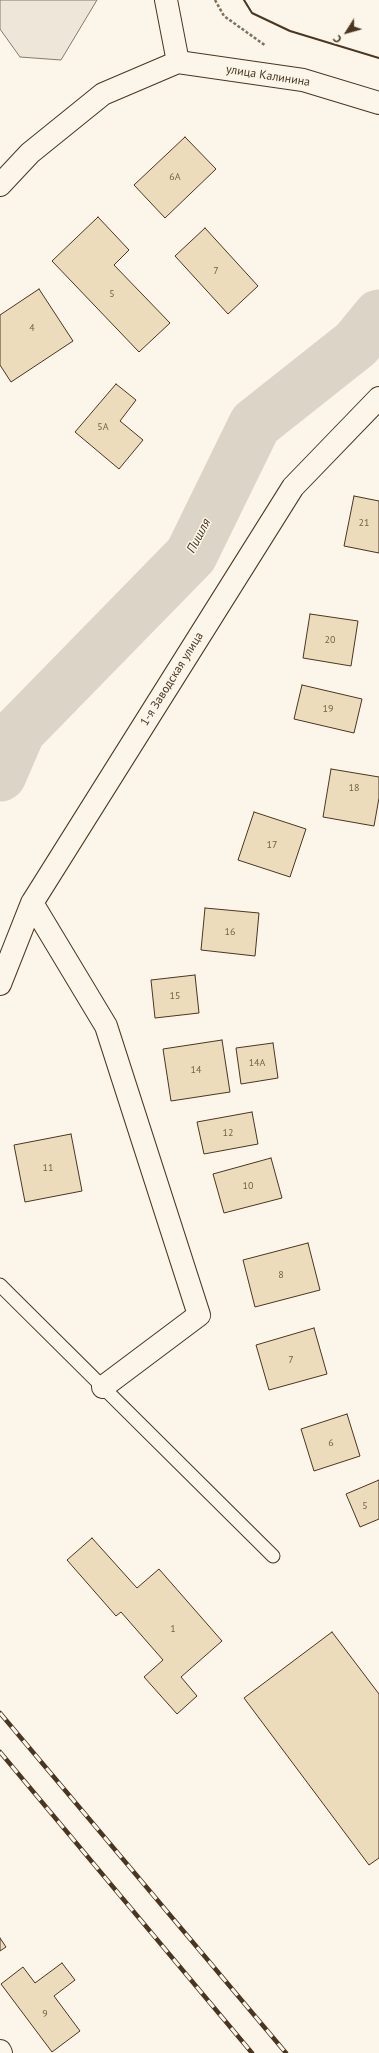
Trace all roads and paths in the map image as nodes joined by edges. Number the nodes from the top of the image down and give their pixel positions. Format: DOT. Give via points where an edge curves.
graph roads {
  1 [pos="166,0"];
  2 [pos="215,0"];
  3 [pos="271,48"];
  4 [pos="178,62"];
  5 [pos="379,103"];
  6 [pos="0,185"];
  7 [pos="379,398"];
  8 [pos="32,903"];
  9 [pos="0,984"];
  10 [pos="0,1285"];
  11 [pos="103,1387"];
  12 [pos="273,1556"];
  1 -- 4 [label="street"];
  2 -- 3 [label="path" via="224,16 264,46"];
  4 -- 5 [label="street, улица Калинина" via="303,80"];
  4 -- 6 [label="street" via="103,94 30,153"];
  7 -- 8 [label="street, 1-я Заводская улица" via="293,488"];
  8 -- 9 [label="street, 1-я Заводская улица"];
  8 -- 11 [label="street" via="106,1026 199,1315"];
  10 -- 11 [label="lane"];
  11 -- 12 [label="lane"];
}
